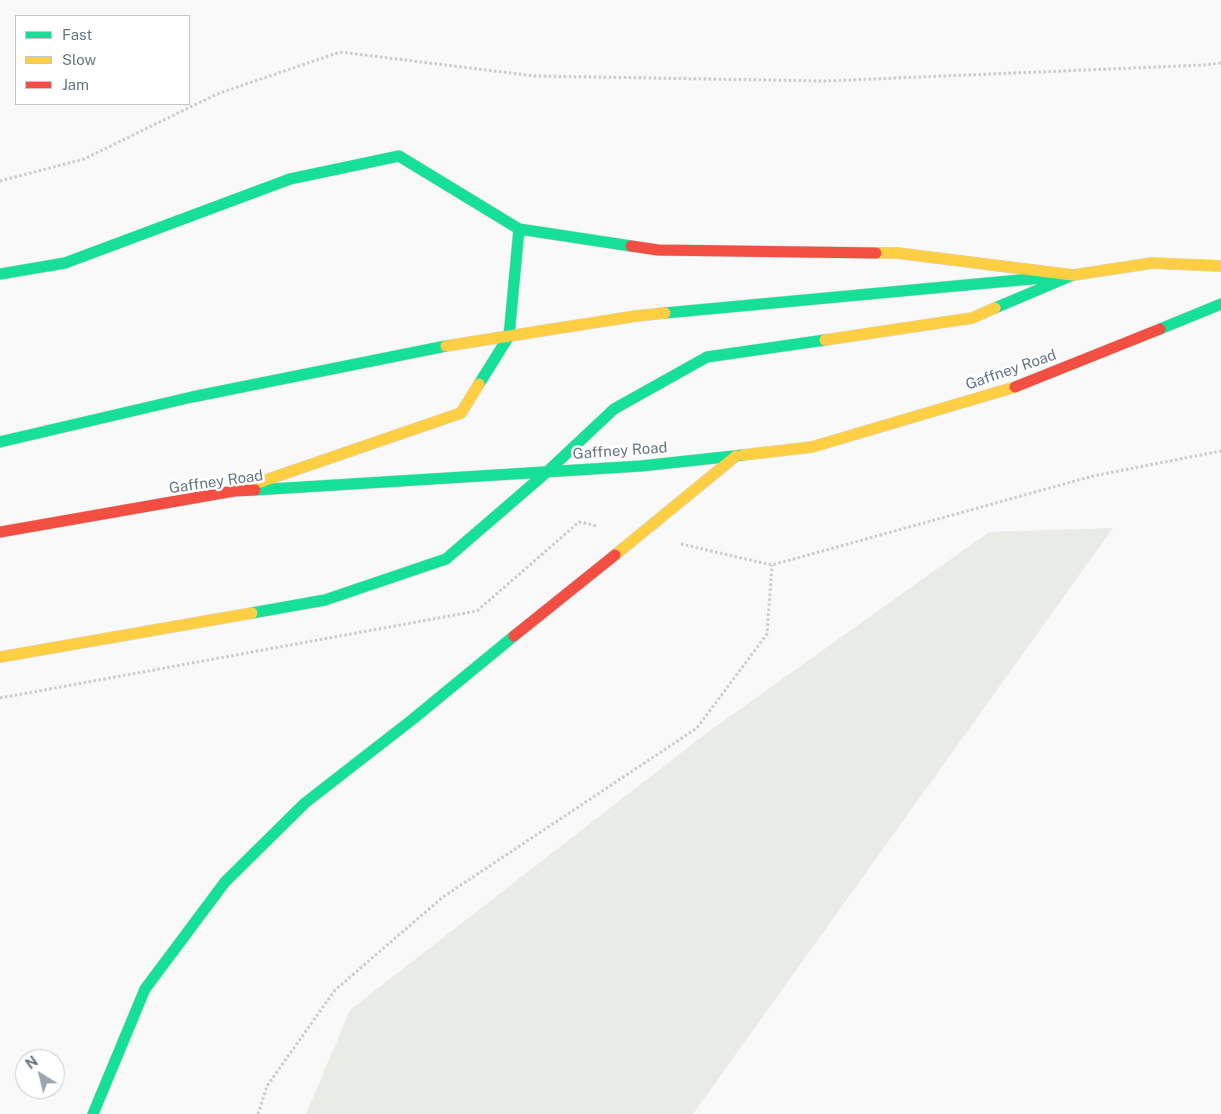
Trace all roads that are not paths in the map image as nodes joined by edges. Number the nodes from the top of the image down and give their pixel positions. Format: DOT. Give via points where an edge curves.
graph roads {
  1 [pos="519,229"];
  2 [pos="1221,266"];
  3 [pos="0,274"];
  4 [pos="1073,275"];
  5 [pos="1221,304"];
  6 [pos="509,336"];
  7 [pos="0,442"];
  8 [pos="736,456"];
  9 [pos="548,472"];
  10 [pos="234,492"];
  11 [pos="0,532"];
  12 [pos="0,657"];
  13 [pos="93,1114"];
  1 -- 3 [label="main road" via="399,156 290,179 65,263"];
  1 -- 4 [label="main road" via="658,250 897,253"];
  1 -- 6 [label="main road"];
  2 -- 4 [label="main road" via="1152,263"];
  4 -- 6 [label="main road" via="636,316"];
  4 -- 9 [label="main road" via="972,318 707,357 614,409"];
  5 -- 8 [label="main road, Gaffney Road" via="1016,387 812,447"];
  6 -- 7 [label="main road" via="192,397"];
  6 -- 10 [label="main road" via="461,413"];
  8 -- 9 [label="main road, Gaffney Road"];
  8 -- 13 [label="main road" via="305,803 225,882 146,989"];
  9 -- 10 [label="main road, Gaffney Road"];
  9 -- 12 [label="main road" via="446,559 325,600"];
  10 -- 11 [label="main road, Gaffney Road"];
}
